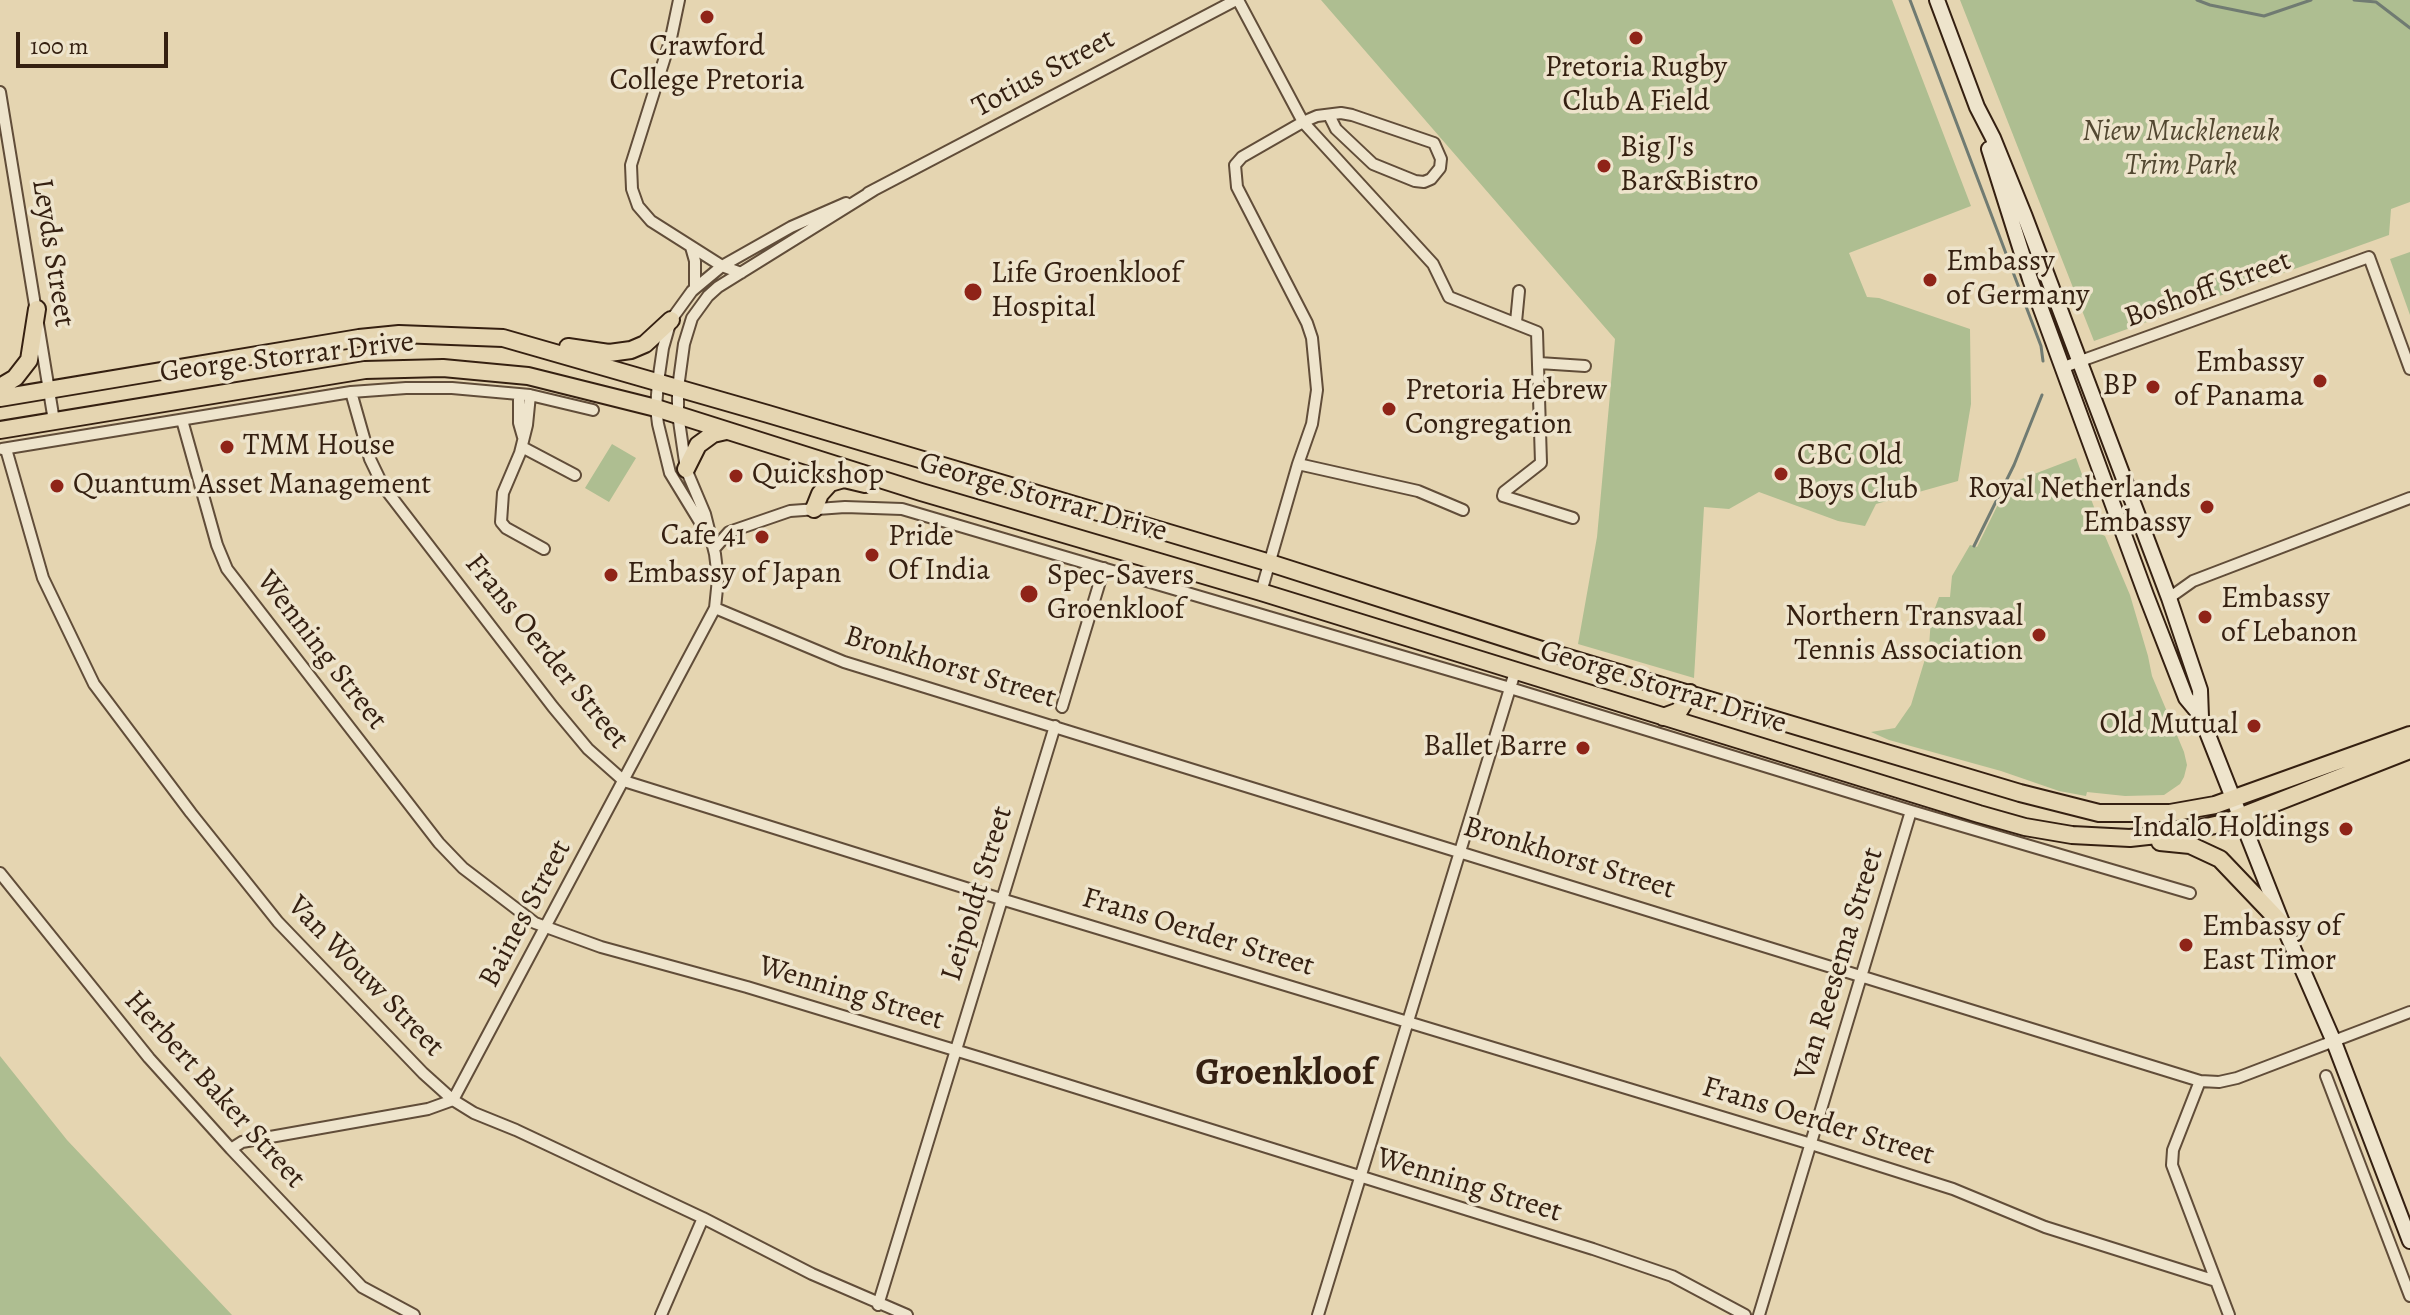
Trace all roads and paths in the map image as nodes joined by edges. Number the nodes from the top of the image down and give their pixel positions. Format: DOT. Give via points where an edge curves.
graph roads {
  1 [pos="679,0"];
  2 [pos="1237,0"];
  3 [pos="1937,0"];
  4 [pos="0,92"];
  5 [pos="1329,115"];
  6 [pos="1303,122"];
  7 [pos="874,190"];
  8 [pos="691,247"];
  9 [pos="722,266"];
  10 [pos="741,273"];
  11 [pos="718,287"];
  12 [pos="695,288"];
  13 [pos="1519,291"];
  14 [pos="37,309"];
  15 [pos="671,320"];
  16 [pos="1516,322"];
  17 [pos="503,338"];
  18 [pos="1539,363"];
  19 [pos="2071,364"];
  20 [pos="1585,366"];
  21 [pos="2410,369"];
  22 [pos="658,382"];
  23 [pos="0,387"];
  24 [pos="678,388"];
  25 [pos="50,390"];
  26 [pos="351,392"];
  27 [pos="525,394"];
  28 [pos="0,398"];
  29 [pos="656,408"];
  30 [pos="593,410"];
  31 [pos="678,414"];
  32 [pos="182,420"];
  33 [pos="54,421"];
  34 [pos="0,430"];
  35 [pos="728,431"];
  36 [pos="522,442"];
  37 [pos="3,449"];
  38 [pos="2114,457"];
  39 [pos="1298,464"];
  40 [pos="686,469"];
  41 [pos="575,475"];
  42 [pos="921,492"];
  43 [pos="2410,498"];
  44 [pos="2111,499"];
  45 [pos="814,509"];
  46 [pos="1463,510"];
  47 [pos="1573,518"];
  48 [pos="712,545"];
  49 [pos="544,549"];
  50 [pos="1270,563"];
  51 [pos="1104,568"];
  52 [pos="2161,578"];
  53 [pos="2193,581"];
  54 [pos="1261,592"];
  55 [pos="2169,598"];
  56 [pos="715,608"];
  57 [pos="1414,609"];
  58 [pos="1542,650"];
  59 [pos="1512,680"];
  60 [pos="1690,693"];
  61 [pos="1062,707"];
  62 [pos="1663,717"];
  63 [pos="2201,717"];
  64 [pos="1055,726"];
  65 [pos="1702,729"];
  66 [pos="2410,735"];
  67 [pos="2410,750"];
  68 [pos="624,781"];
  69 [pos="2234,800"];
  70 [pos="1911,811"];
  71 [pos="2241,818"];
  72 [pos="2130,838"];
  73 [pos="1459,851"];
  74 [pos="0,873"];
  75 [pos="2190,893"];
  76 [pos="1001,899"];
  77 [pos="2283,925"];
  78 [pos="545,929"];
  79 [pos="1861,975"];
  80 [pos="2410,1012"];
  81 [pos="1408,1022"];
  82 [pos="2334,1042"];
  83 [pos="956,1052"];
  84 [pos="2326,1076"];
  85 [pos="2200,1081"];
  86 [pos="453,1100"];
  87 [pos="1811,1144"];
  88 [pos="231,1149"];
  89 [pos="1360,1178"];
  90 [pos="703,1218"];
  91 [pos="2410,1241"];
  92 [pos="2406,1272"];
  93 [pos="2216,1281"];
  94 [pos="2410,1296"];
  95 [pos="878,1305"];
  96 [pos="414,1315"];
  97 [pos="661,1315"];
  98 [pos="907,1315"];
  99 [pos="1318,1315"];
  100 [pos="1745,1315"];
  101 [pos="1759,1315"];
  102 [pos="2229,1315"];
  1 -- 8 [label="street" via="630,176 642,211"];
  2 -- 6 [label="street"];
  2 -- 7 [label="street, Totius Street"];
  3 -- 19 [label="main road" via="1977,107 2030,279"];
  4 -- 14 [label="street, Leyds Street"];
  5 -- 5 [label="street" via="1336,129 1373,164 1424,182 1440,168 1434,143 1352,115"];
  5 -- 6 [label="street"];
  6 -- 16 [label="street" via="1437,270 1449,297"];
  6 -- 39 [label="street" via="1235,165 1237,187 1312,338 1316,402"];
  7 -- 9 [label="street, Totius Street" via="791,227"];
  7 -- 10 [label="street, Totius Street"];
  8 -- 9 [label="street"];
  8 -- 12 [label="street"];
  9 -- 10 [label="street"];
  9 -- 11 [label="street"];
  9 -- 12 [label="street, Totius Street"];
  10 -- 11 [label="street, Totius Street"];
  11 -- 24 [label="street, Totius Street" via="692,318"];
  12 -- 15 [label="street, Totius Street"];
  13 -- 16 [label="street"];
  14 -- 23 [label="main road" via="29,360"];
  14 -- 25 [label="street, Leyds Street"];
  15 -- 17 [label="main road" via="645,344 616,353"];
  15 -- 22 [label="street, Totius Street"];
  16 -- 18 [label="street" via="1537,332"];
  17 -- 22 [label="main road, George Storrar Drive"];
  17 -- 25 [label="main road, George Storrar Drive" via="377,336"];
  18 -- 20 [label="street"];
  18 -- 47 [label="street" via="1541,463 1503,496"];
  19 -- 21 [label="street, Boshoff Street" via="2369,257"];
  19 -- 38 [label="main road"];
  19 -- 44 [label="main road"];
  22 -- 24 [label="main road, George Storrar Drive"];
  22 -- 29 [label="street, Totius Street"];
  24 -- 31 [label="street, Totius Street"];
  24 -- 50 [label="main road, George Storrar Drive"];
  25 -- 28 [label="main road, George Storrar Drive"];
  25 -- 33 [label="street, Leyds Street"];
  26 -- 27 [label="street, George Storrar Drive" via="436,387"];
  26 -- 32 [label="street, George Storrar Drive"];
  26 -- 68 [label="street, Frans Oerder Street" via="383,486 553,707"];
  27 -- 30 [label="street, George Storrar Drive"];
  27 -- 36 [label="street"];
  29 -- 31 [label="main road, George Storrar Drive"];
  29 -- 33 [label="main road, George Storrar Drive" via="528,376 395,368"];
  29 -- 48 [label="street, Baines Street" via="670,473"];
  31 -- 35 [label="main road, George Storrar Drive"];
  31 -- 40 [label="street, Baines Street"];
  32 -- 37 [label="street, George Storrar Drive"];
  32 -- 78 [label="street, Wenning Street" via="227,569 439,843 490,890"];
  33 -- 34 [label="main road, George Storrar Drive"];
  35 -- 40 [label="main road" via="706,438"];
  35 -- 42 [label="main road, George Storrar Drive"];
  36 -- 41 [label="street"];
  36 -- 49 [label="street" via="503,493 501,522"];
  37 -- 86 [label="street, Van Wouw Street" via="43,578 106,702 278,922"];
  38 -- 44 [label="main road" via="2110,467 2116,490"];
  38 -- 52 [label="main road"];
  39 -- 46 [label="street" via="1418,491"];
  39 -- 50 [label="street"];
  40 -- 48 [label="street, Baines Street"];
  42 -- 45 [label="main road" via="838,480 824,487"];
  42 -- 54 [label="main road, George Storrar Drive"];
  43 -- 53 [label="street"];
  44 -- 63 [label="main road" via="2186,698"];
  45 -- 48 [label="street, George Storrar Drive" via="768,517"];
  45 -- 51 [label="street, George Storrar Drive" via="902,509"];
  48 -- 56 [label="street, Baines Street" via="718,579"];
  50 -- 54 [label="street"];
  50 -- 57 [label="main road, George Storrar Drive"];
  51 -- 59 [label="street, George Storrar Drive"];
  51 -- 61 [label="street"];
  52 -- 53 [label="street"];
  52 -- 55 [label="main road"];
  53 -- 55 [label="street"];
  54 -- 59 [label="main road, George Storrar Drive"];
  55 -- 63 [label="main road" via="2200,690"];
  56 -- 64 [label="street, Bronkhorst Street" via="844,662"];
  56 -- 68 [label="street, Baines Street"];
  57 -- 58 [label="main road, George Storrar Drive"];
  57 -- 59 [label="main road" via="1432,624 1504,646"];
  58 -- 59 [label="main road" via="1526,655"];
  58 -- 60 [label="main road, George Storrar Drive"];
  59 -- 62 [label="main road, George Storrar Drive"];
  59 -- 70 [label="street, George Storrar Drive"];
  59 -- 73 [label="street"];
  60 -- 62 [label="main road" via="1679,711"];
  60 -- 65 [label="main road"];
  60 -- 69 [label="main road, George Storrar Drive" via="2099,813 2170,813"];
  62 -- 65 [label="main road, George Storrar Drive"];
  63 -- 69 [label="main road"];
  64 -- 73 [label="street, Bronkhorst Street"];
  64 -- 76 [label="street, Leipoldt Street"];
  65 -- 72 [label="main road, George Storrar Drive" via="2025,827"];
  66 -- 69 [label="main road, George Storrar Drive"];
  67 -- 71 [label="main road, George Storrar Drive"];
  68 -- 76 [label="street, Frans Oerder Street"];
  68 -- 78 [label="street, Baines Street"];
  69 -- 71 [label="main road"];
  70 -- 75 [label="street, George Storrar Drive"];
  70 -- 79 [label="street, Van Reesema Street"];
  71 -- 72 [label="main road, George Storrar Drive"];
  71 -- 77 [label="main road"];
  72 -- 77 [label="main road" via="2190,845 2210,853"];
  73 -- 79 [label="street, Bronkhorst Street"];
  73 -- 81 [label="street"];
  74 -- 88 [label="street, Herbert Baker Street" via="149,1058"];
  76 -- 81 [label="street, Frans Oerder Street"];
  76 -- 83 [label="street, Leipoldt Street"];
  77 -- 82 [label="main road"];
  78 -- 83 [label="street, Wenning Street"];
  78 -- 86 [label="street, Baines Street"];
  79 -- 85 [label="street, Bronkhorst Street"];
  79 -- 87 [label="street, Van Reesema Street"];
  80 -- 82 [label="street, Bronkhorst Street"];
  81 -- 87 [label="street, Frans Oerder Street"];
  81 -- 89 [label="street"];
  82 -- 85 [label="street, Bronkhorst Street" via="2237,1078"];
  82 -- 91 [label="main road"];
  83 -- 89 [label="street, Wenning Street"];
  83 -- 95 [label="street, Leipoldt Street"];
  84 -- 92 [label="street"];
  85 -- 93 [label="street" via="2172,1158"];
  86 -- 88 [label="street" via="242,1142"];
  86 -- 90 [label="street, Van Wouw Street"];
  87 -- 93 [label="street, Frans Oerder Street"];
  87 -- 101 [label="street, Van Reesema Street"];
  88 -- 96 [label="street, Herbert Baker Street" via="362,1287"];
  89 -- 99 [label="street"];
  89 -- 100 [label="street, Wenning Street" via="1664,1273"];
  90 -- 95 [label="street, Van Wouw Street"];
  90 -- 97 [label="street"];
  92 -- 94 [label="street"];
  93 -- 102 [label="street"];
  95 -- 98 [label="street, Van Wouw Street"];
}
